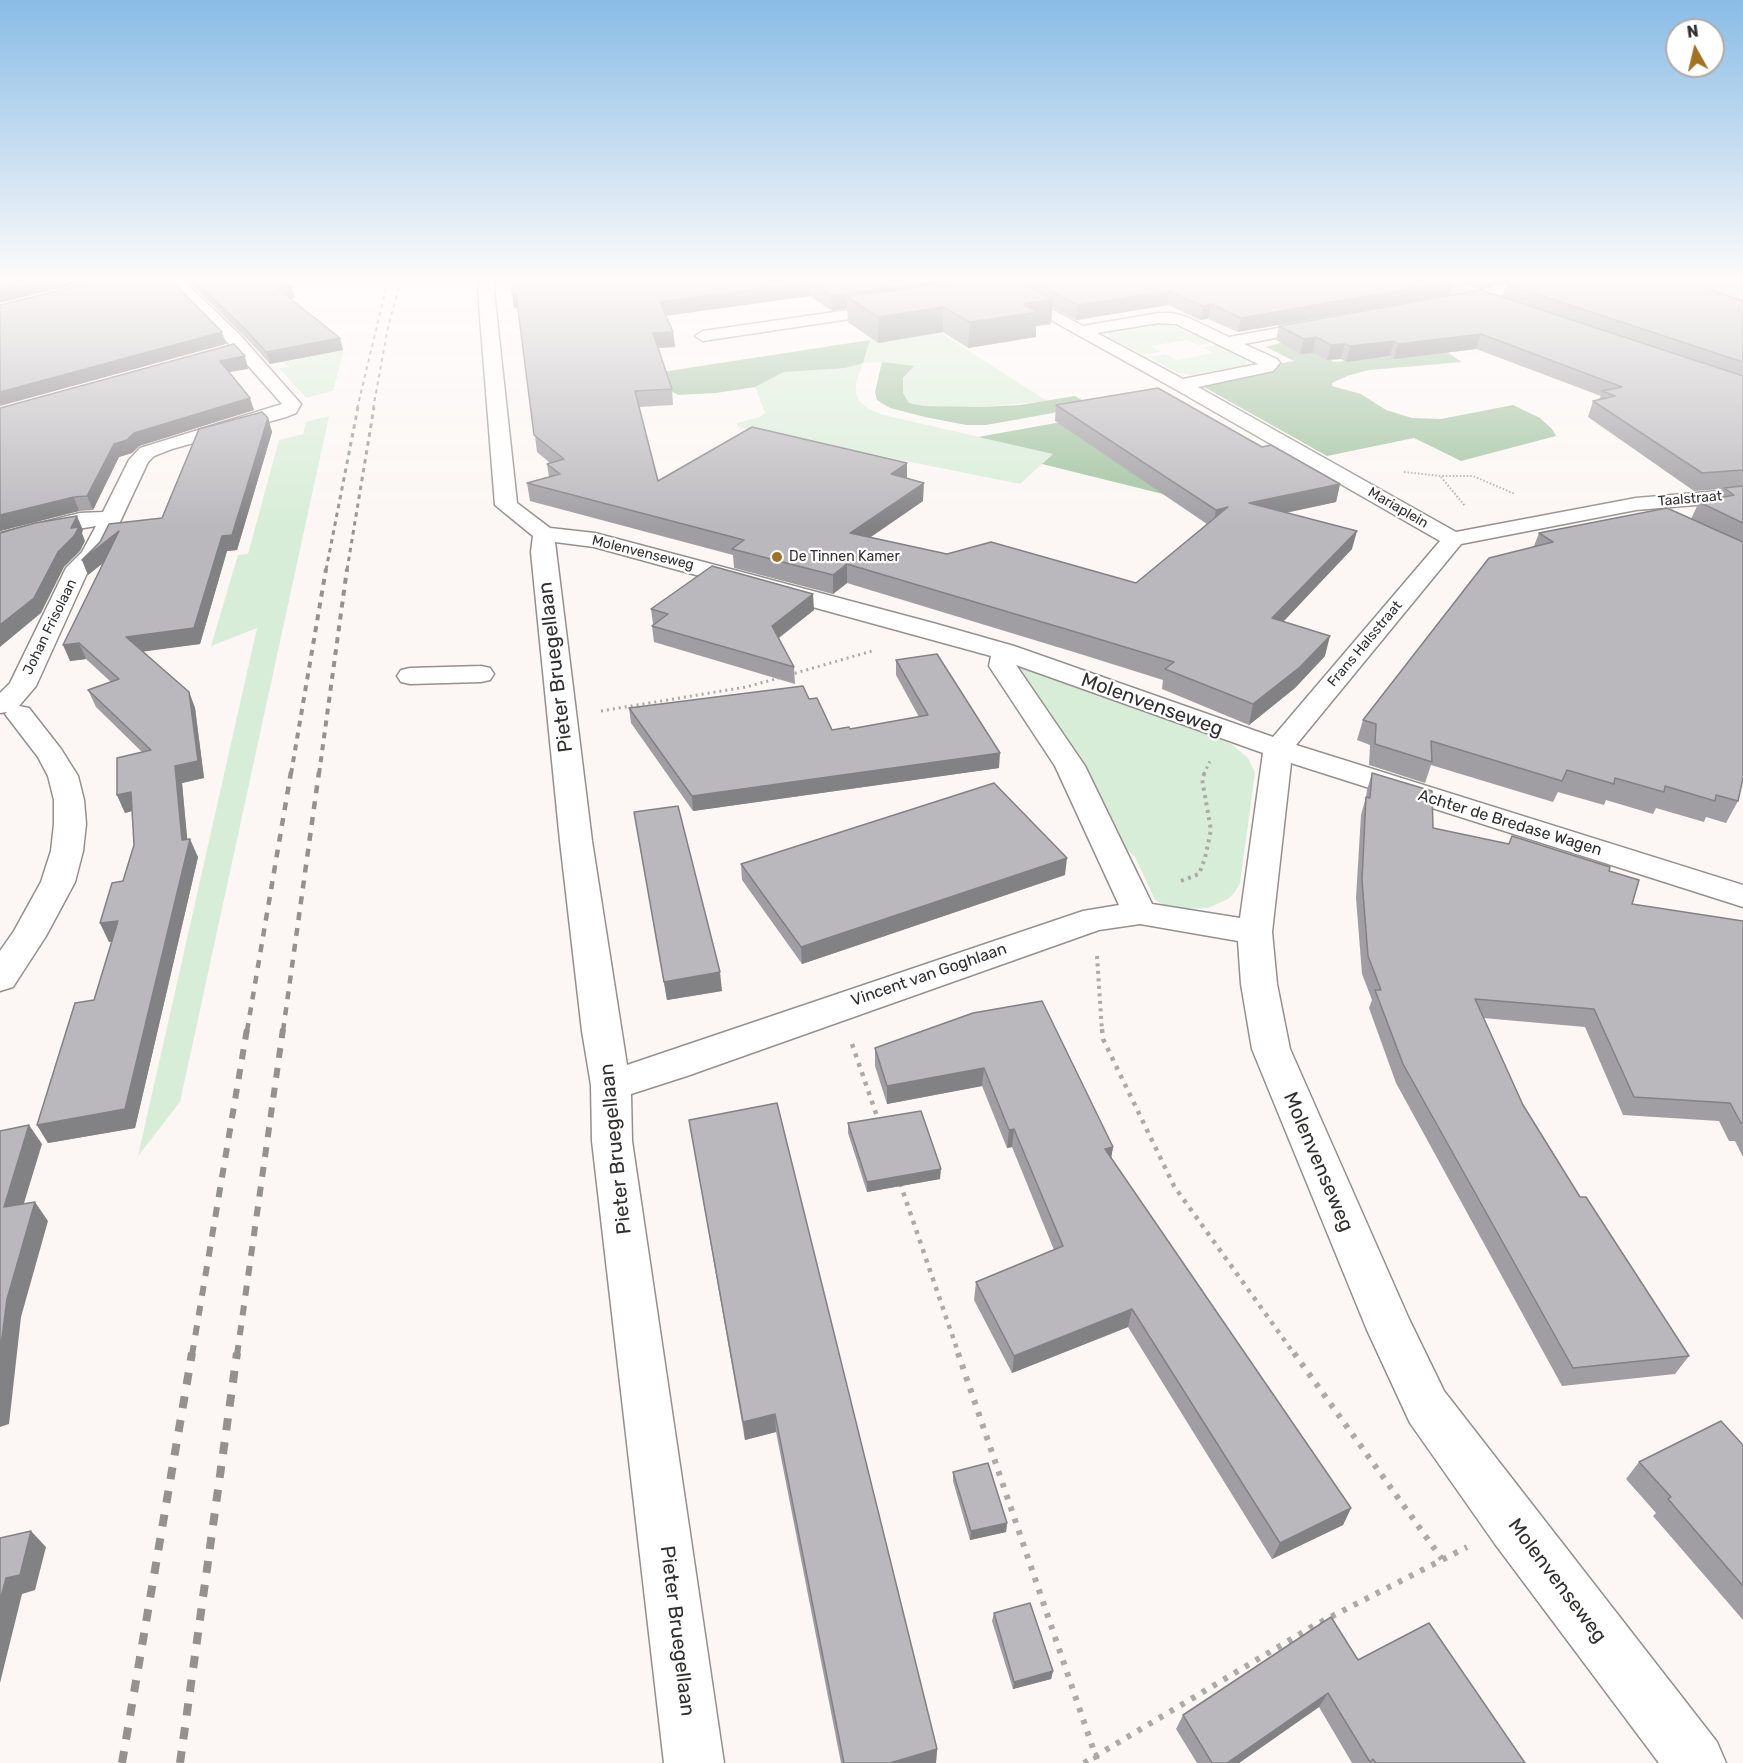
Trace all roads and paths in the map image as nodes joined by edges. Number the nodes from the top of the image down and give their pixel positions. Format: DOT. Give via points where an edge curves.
graph roads {
  1 [pos="255,362"];
  2 [pos="497,362"];
  3 [pos="1138,362"];
  4 [pos="1269,362"];
  5 [pos="1181,385"];
  6 [pos="1397,470"];
  7 [pos="1743,495"];
  8 [pos="1636,504"];
  9 [pos="1568,517"];
  10 [pos="111,518"];
  11 [pos="1668,520"];
  12 [pos="544,534"];
  13 [pos="1453,539"];
  14 [pos="0,540"];
  15 [pos="924,628"];
  16 [pos="1005,652"];
  17 [pos="481,674"];
  18 [pos="410,676"];
  19 [pos="10,709"];
  20 [pos="562,717"];
  21 [pos="1233,733"];
  22 [pos="1278,748"];
  23 [pos="1743,896"];
  24 [pos="1135,902"];
  25 [pos="1095,919"];
  26 [pos="1255,932"];
  27 [pos="0,978"];
  28 [pos="839,1006"];
  29 [pos="611,1084"];
  30 [pos="881,1129"];
  31 [pos="897,1174"];
  32 [pos="1514,1525"];
  33 [pos="1442,1559"];
  34 [pos="1097,1759"];
  35 [pos="694,1763"];
  36 [pos="1083,1763"];
  37 [pos="1696,1763"];
  1 -- 10 [label="street, Johan Frisolaan" via="289,399 289,409 147,452 139,460"];
  2 -- 12 [label="street" via="506,505"];
  3 -- 5 [label="street, Mariaplein"];
  4 -- 5 [label="street" via="1267,367"];
  5 -- 13 [label="street, Mariaplein"];
  6 -- 9 [label="path" via="1473,476"];
  7 -- 8 [label="street, Taalstraat"];
  8 -- 9 [label="street"];
  8 -- 11 [label="street"];
  9 -- 13 [label="street"];
  10 -- 14 [label="street" via="80,520"];
  10 -- 19 [label="street, Johan Frisolaan" via="92,555 78,568 22,686 9,700"];
  12 -- 15 [label="street, Molenvenseweg" via="595,540"];
  12 -- 20 [label="street, Pieter Bruegellaan"];
  13 -- 22 [label="street, Frans Halsstraat"];
  15 -- 16 [label="street, Molenvenseweg"];
  15 -- 20 [label="path" via="903,642 746,687"];
  16 -- 21 [label="street, Molenvenseweg"];
  16 -- 24 [label="street" via="1002,666 1070,766"];
  17 -- 18 [label="street"];
  19 -- 27 [label="street" via="51,755 63,776 70,824 58,882 34,928"];
  20 -- 29 [label="street, Pieter Bruegellaan"];
  21 -- 22 [label="street, Molenvenseweg"];
  21 -- 24 [label="path" via="1214,752 1202,779 1211,830 1199,874"];
  22 -- 23 [label="street, Achter de Bredase Wagen"];
  22 -- 26 [label="street, Molenvenseweg"];
  24 -- 25 [label="street, Vincent van Goghlaan"];
  24 -- 26 [label="street, Vincent van Goghlaan"];
  25 -- 28 [label="street, Vincent van Goghlaan"];
  25 -- 33 [label="path" via="1103,1039 1174,1186"];
  26 -- 32 [label="street, Molenvenseweg" via="1258,984 1271,1049 1390,1330 1427,1407"];
  28 -- 29 [label="street, Vincent van Goghlaan" via="673,1066"];
  28 -- 30 [label="path"];
  29 -- 35 [label="street, Pieter Bruegellaan" via="612,1141"];
  31 -- 34 [label="path"];
  32 -- 33 [label="path"];
  32 -- 37 [label="street, Molenvenseweg"];
  33 -- 34 [label="path" via="1315,1624"];
  34 -- 36 [label="path"];
}
